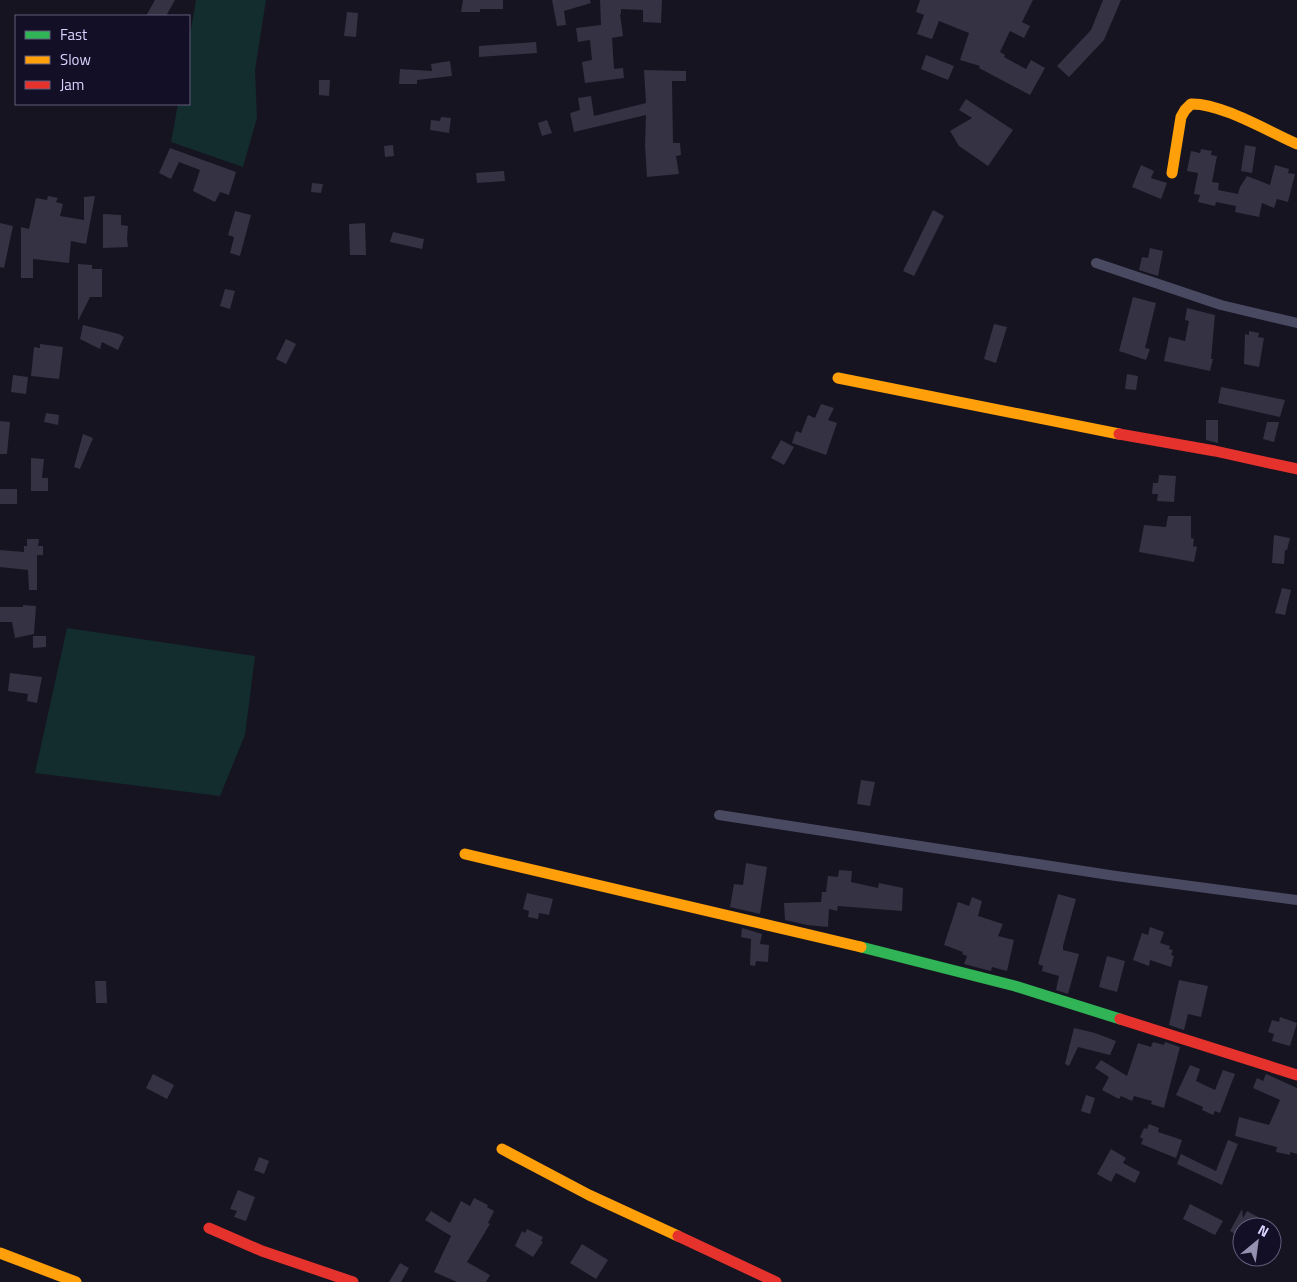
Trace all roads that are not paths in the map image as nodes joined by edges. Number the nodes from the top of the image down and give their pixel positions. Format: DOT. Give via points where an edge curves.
graph roads {
  1 [pos="1297,144"];
  2 [pos="1172,173"];
  3 [pos="1096,263"];
  4 [pos="1297,323"];
  5 [pos="838,378"];
  6 [pos="1297,469"];
  7 [pos="718,815"];
  8 [pos="466,854"];
  9 [pos="1297,900"];
  10 [pos="1297,1075"];
  11 [pos="502,1149"];
  12 [pos="209,1228"];
  13 [pos="0,1253"];
  14 [pos="76,1282"];
  15 [pos="353,1282"];
  16 [pos="776,1282"];
  1 -- 2 [label="street" via="1218,109 1191,104 1181,117"];
  3 -- 4 [label="street" via="1221,305"];
  5 -- 6 [label="street"];
  7 -- 9 [label="street" via="1116,876"];
  8 -- 10 [label="street" via="1015,986"];
  11 -- 16 [label="street" via="589,1195"];
  12 -- 15 [label="street" via="262,1251"];
  13 -- 14 [label="street"];
}
